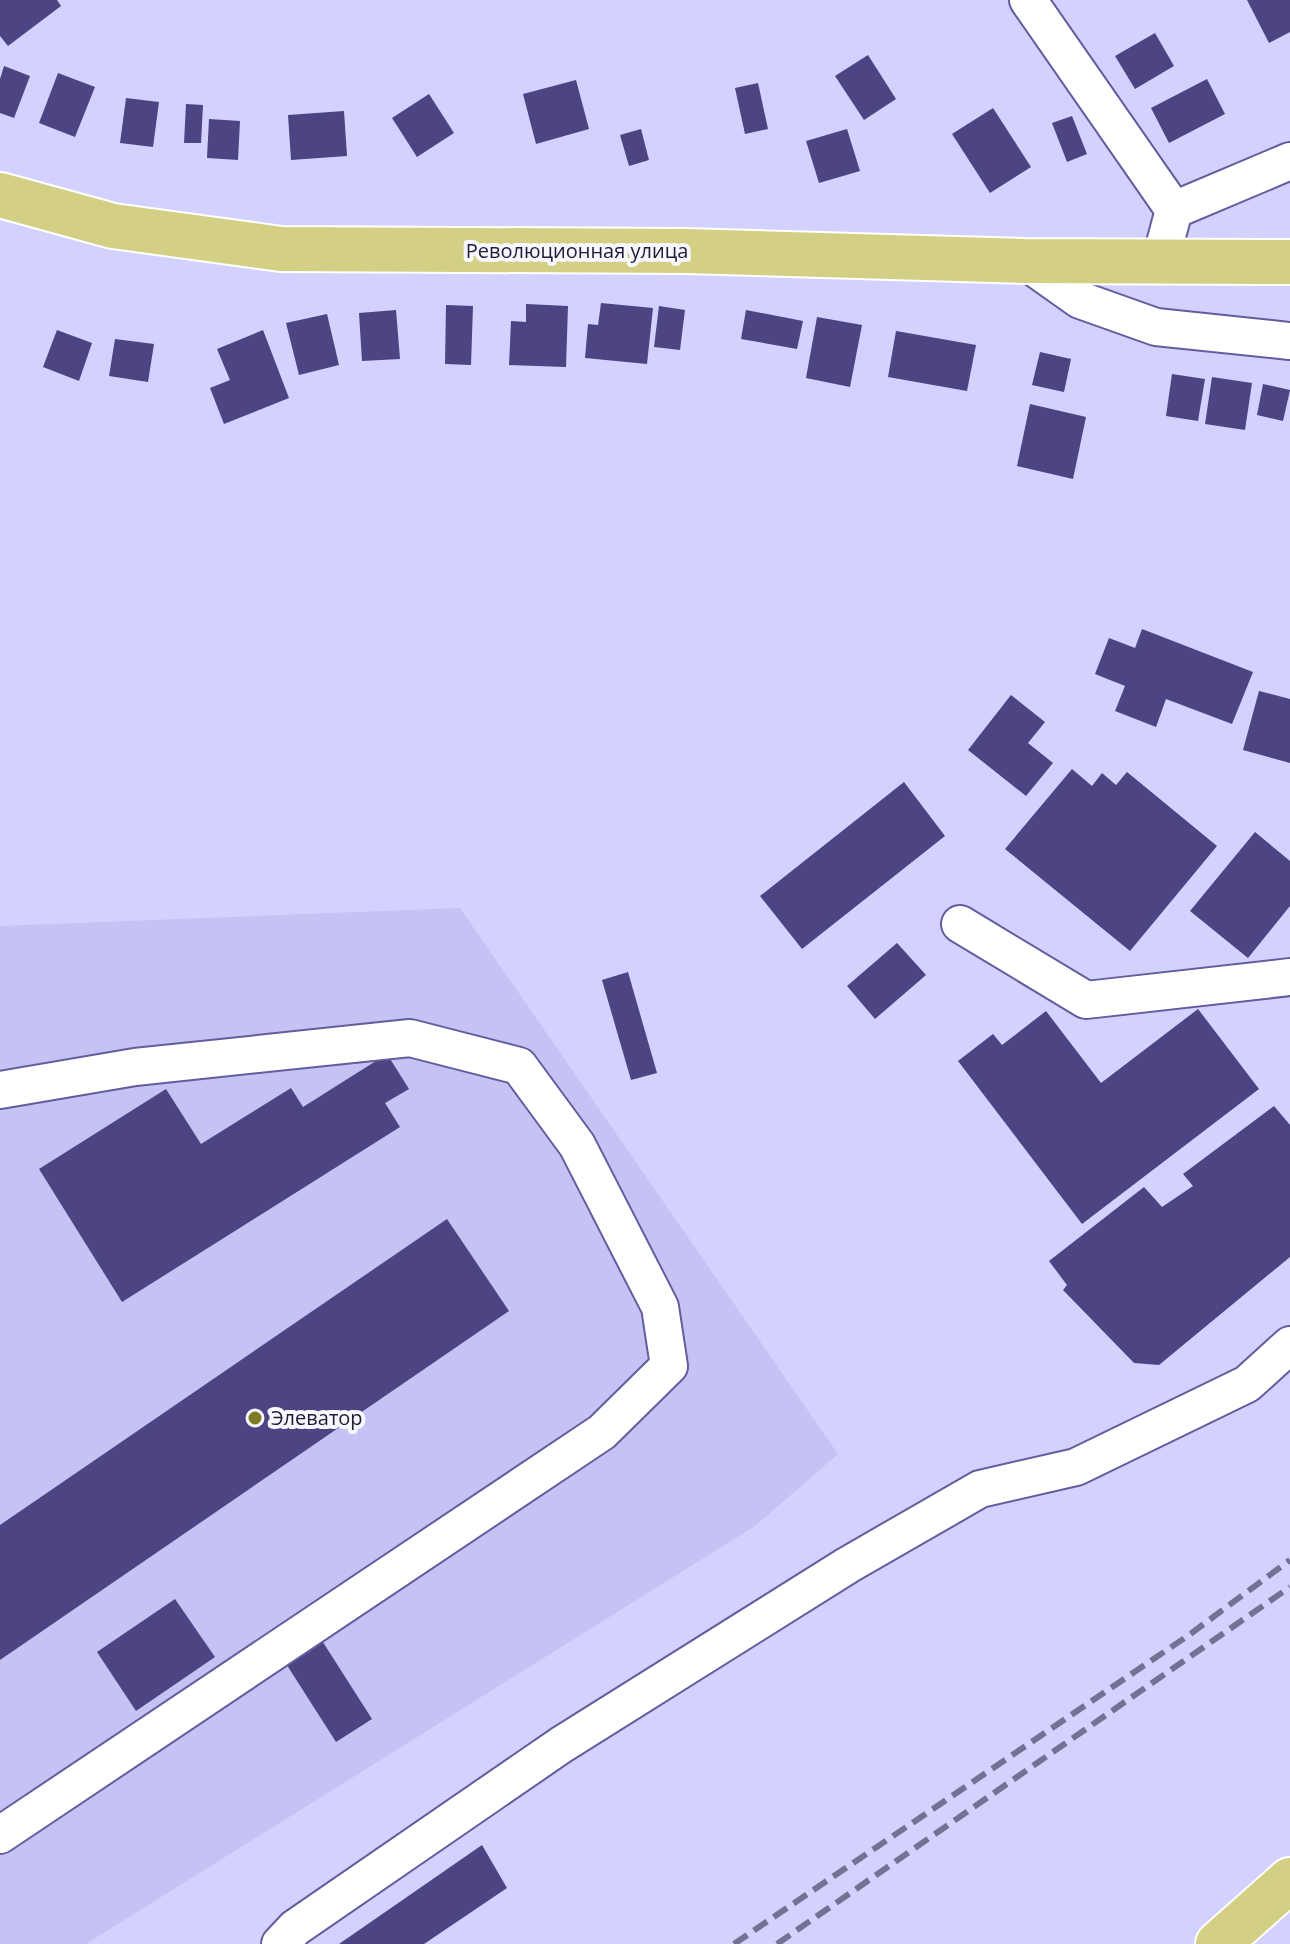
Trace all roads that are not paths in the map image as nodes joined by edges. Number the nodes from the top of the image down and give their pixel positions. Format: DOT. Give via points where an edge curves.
graph roads {
  1 [pos="1028,0"];
  2 [pos="1290,161"];
  3 [pos="0,195"];
  4 [pos="1174,210"];
  5 [pos="1025,261"];
  6 [pos="1160,262"];
  7 [pos="1290,262"];
  8 [pos="1290,341"];
  9 [pos="960,924"];
  10 [pos="1290,977"];
  11 [pos="0,1090"];
  12 [pos="1290,1345"];
  13 [pos="0,1835"];
  14 [pos="1290,1880"];
  15 [pos="287,1936"];
  16 [pos="258,1944"];
  17 [pos="1218,1944"];
  1 -- 4 [label="street"];
  2 -- 4 [label="street"];
  3 -- 5 [label="main road, Революционная улица" via="113,226 281,249 686,251"];
  4 -- 6 [label="street"];
  5 -- 6 [label="main road, Революционная улица"];
  5 -- 8 [label="street" via="1080,300 1156,327"];
  6 -- 7 [label="main road, Революционная улица"];
  9 -- 10 [label="street" via="1086,1000"];
  11 -- 13 [label="street" via="135,1067 410,1038 519,1066 577,1145 660,1307 669,1366 602,1432"];
  12 -- 15 [label="street" via="1247,1384 1076,1467 980,1489 848,1565 561,1745"];
  14 -- 17 [label="main road"];
  15 -- 16 [label="street"];
}
